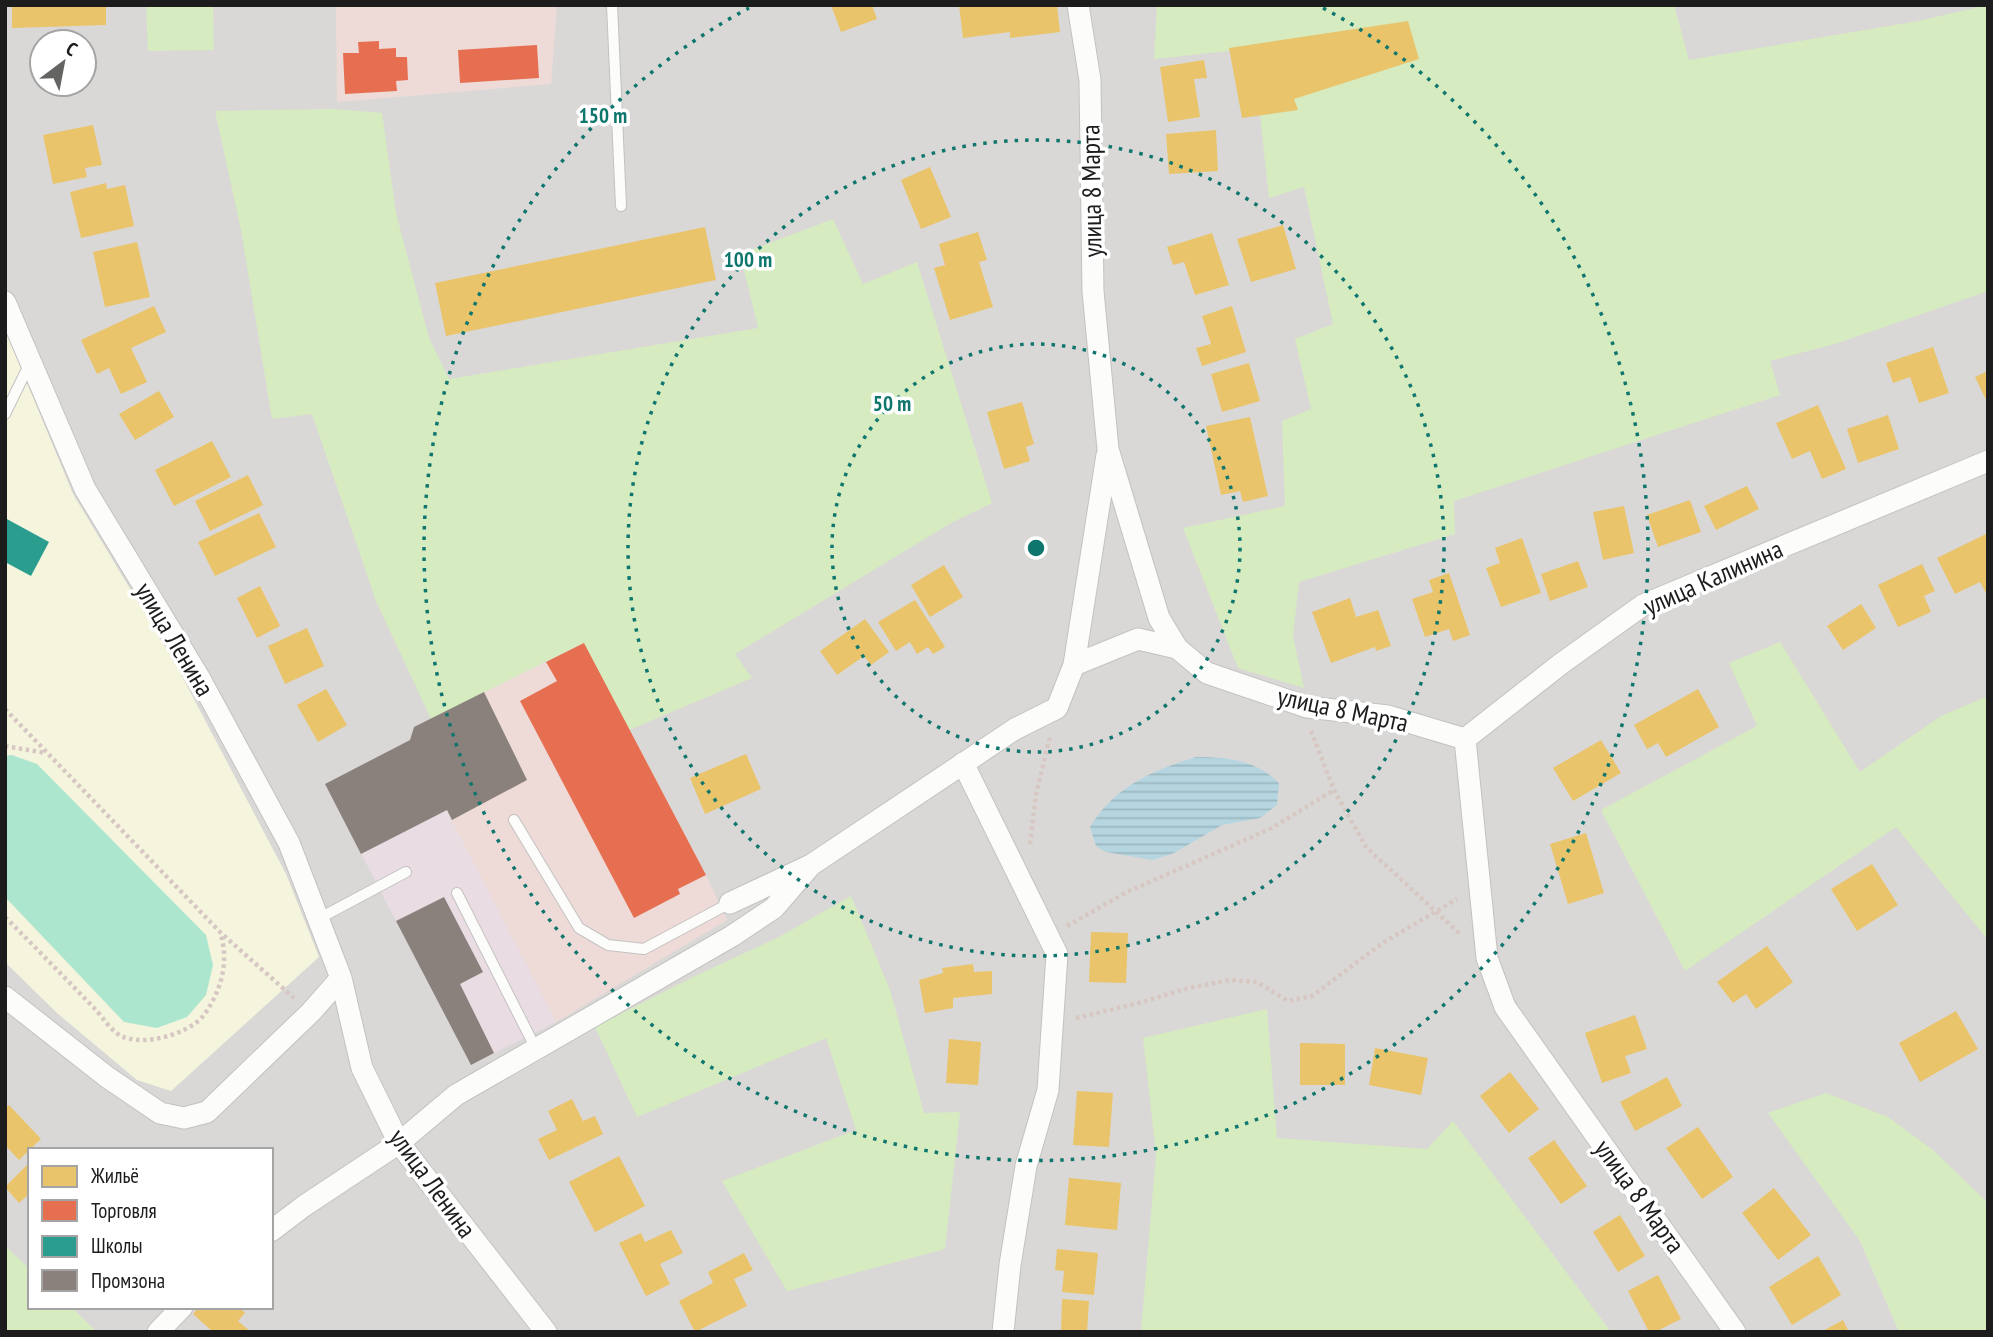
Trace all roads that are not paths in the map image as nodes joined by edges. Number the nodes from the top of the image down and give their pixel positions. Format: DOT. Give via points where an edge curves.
graph roads {
  1 [pos="612,5"];
  2 [pos="1078,5"];
  3 [pos="621,206"];
  4 [pos="5,302"];
  5 [pos="31,363"];
  6 [pos="5,414"];
  7 [pos="1108,449"];
  8 [pos="1988,461"];
  9 [pos="1177,648"];
  10 [pos="1074,665"];
  11 [pos="1465,739"];
  12 [pos="963,763"];
  13 [pos="514,820"];
  14 [pos="811,865"];
  15 [pos="406,872"];
  16 [pos="457,893"];
  17 [pos="730,903"];
  18 [pos="318,919"];
  19 [pos="341,978"];
  20 [pos="5,997"];
  21 [pos="536,1049"];
  22 [pos="400,1143"];
  23 [pos="273,1229"];
  24 [pos="179,1309"];
  25 [pos="158,1332"];
  26 [pos="546,1332"];
  27 [pos="1003,1332"];
  28 [pos="1735,1332"];
  1 -- 3 [label="lane"];
  2 -- 7 [label="street, улица 8 Марта" via="1090,80 1093,291"];
  4 -- 5 [label="street, улица Ленина"];
  5 -- 6 [label="lane"];
  5 -- 18 [label="street, улица Ленина" via="85,489 200,679 289,843"];
  7 -- 9 [label="street, улица 8 Марта" via="1159,618"];
  7 -- 10 [label="street"];
  8 -- 11 [label="street, улица Калинина" via="1643,605"];
  9 -- 10 [label="street" via="1138,639"];
  9 -- 11 [label="street, улица 8 Марта" via="1207,673 1307,707 1388,716"];
  10 -- 12 [label="street" via="1057,708"];
  11 -- 28 [label="street, улица 8 Марта" via="1487,958 1505,1007"];
  12 -- 14 [label="street"];
  12 -- 27 [label="street" via="1057,954 1048,1090 1026,1166"];
  13 -- 17 [label="lane" via="579,928 608,944 644,949"];
  14 -- 17 [label="street"];
  14 -- 21 [label="street" via="774,908"];
  15 -- 18 [label="lane"];
  16 -- 21 [label="lane"];
  18 -- 19 [label="street, улица Ленина"];
  19 -- 20 [label="street" via="206,1112 184,1118 160,1114"];
  19 -- 22 [label="street, улица Ленина" via="362,1068"];
  21 -- 22 [label="street" via="456,1096"];
  22 -- 23 [label="street"];
  22 -- 26 [label="street, улица Ленина"];
  24 -- 25 [label="street"];
}
